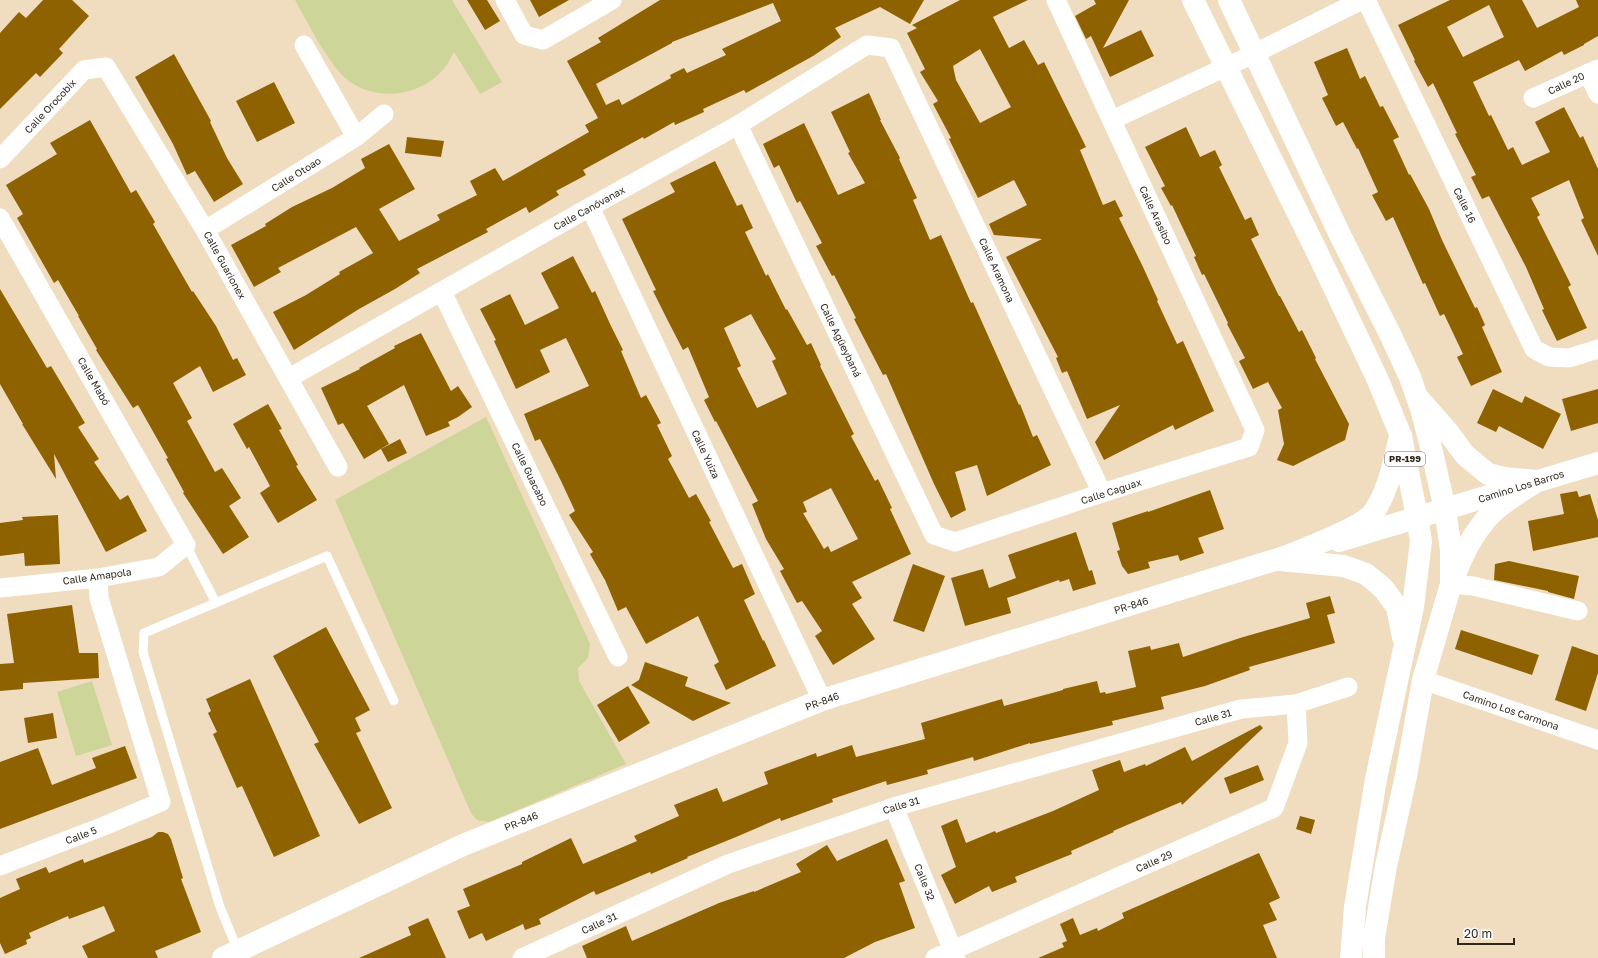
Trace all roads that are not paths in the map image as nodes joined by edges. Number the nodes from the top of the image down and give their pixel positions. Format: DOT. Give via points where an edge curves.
graph roads {
  1 [pos="505,0"];
  2 [pos="612,0"];
  3 [pos="1056,0"];
  4 [pos="1192,0"];
  5 [pos="1229,0"];
  6 [pos="1362,0"];
  7 [pos="1366,0"];
  8 [pos="304,45"];
  9 [pos="891,48"];
  10 [pos="1255,53"];
  11 [pos="106,67"];
  12 [pos="1226,67"];
  13 [pos="1593,71"];
  14 [pos="1598,94"];
  15 [pos="1533,98"];
  16 [pos="384,114"];
  17 [pos="1112,120"];
  18 [pos="738,125"];
  19 [pos="356,137"];
  20 [pos="0,160"];
  21 [pos="590,207"];
  22 [pos="0,218"];
  23 [pos="205,230"];
  24 [pos="442,292"];
  25 [pos="1598,349"];
  26 [pos="289,378"];
  27 [pos="1416,395"];
  28 [pos="1255,430"];
  29 [pos="1400,436"];
  30 [pos="1598,463"];
  31 [pos="338,467"];
  32 [pos="1537,481"];
  33 [pos="1102,493"];
  34 [pos="1444,509"];
  35 [pos="1417,517"];
  36 [pos="955,542"];
  37 [pos="186,545"];
  38 [pos="1277,560"];
  39 [pos="98,578"];
  40 [pos="1451,584"];
  41 [pos="0,588"];
  42 [pos="216,603"];
  43 [pos="1578,610"];
  44 [pos="1405,645"];
  45 [pos="618,657"];
  46 [pos="1423,680"];
  47 [pos="1348,687"];
  48 [pos="822,700"];
  49 [pos="394,701"];
  50 [pos="1296,704"];
  51 [pos="1598,740"];
  52 [pos="894,807"];
  53 [pos="0,866"];
  54 [pos="955,954"];
  55 [pos="234,956"];
  56 [pos="522,958"];
  57 [pos="935,958"];
  58 [pos="1350,958"];
  59 [pos="1374,958"];
  1 -- 2 [label="street" via="524,35 543,40"];
  3 -- 17 [label="street, Calle Arasibo"];
  4 -- 12 [label="main road, PR-199"];
  5 -- 10 [label="main road, PR-199"];
  6 -- 10 [label="street"];
  7 -- 25 [label="street, Calle 16" via="1534,349 1549,358 1569,358"];
  8 -- 19 [label="street"];
  9 -- 18 [label="street, Calle Canóvanax" via="867,46"];
  9 -- 33 [label="street, Calle Aramona"];
  10 -- 12 [label="street"];
  10 -- 27 [label="main road, PR-199" via="1340,235 1390,334"];
  11 -- 20 [label="street, Calle Orocobix" via="84,70"];
  11 -- 23 [label="street, Calle Guarionex"];
  12 -- 17 [label="street"];
  12 -- 29 [label="main road, PR-199" via="1378,378"];
  13 -- 14 [label="street"];
  13 -- 15 [label="street, Calle 20"];
  16 -- 19 [label="street, Calle Otoao"];
  17 -- 28 [label="street, Calle Arasibo"];
  18 -- 21 [label="street, Calle Canóvanax"];
  18 -- 36 [label="street, Calle Agüeybaná" via="934,535"];
  19 -- 23 [label="street, Calle Otoao"];
  21 -- 24 [label="street, Calle Canóvanax"];
  21 -- 48 [label="street, Calle Yuiza"];
  22 -- 37 [label="street, Calle Mabó"];
  23 -- 26 [label="street, Calle Guarionex"];
  24 -- 26 [label="street, Calle Canóvanax"];
  24 -- 45 [label="street, Calle Guacabo"];
  26 -- 31 [label="street, Calle Guarionex"];
  27 -- 32 [label="main road" via="1465,455 1488,474"];
  27 -- 34 [label="main road, PR-199"];
  28 -- 33 [label="street, Calle Caguax" via="1249,447"];
  29 -- 35 [label="main road, PR-199"];
  29 -- 38 [label="main road" via="1391,475 1382,497 1366,520"];
  30 -- 32 [label="main road, Camino Los Barros"];
  32 -- 34 [label="main road, Camino Los Barros"];
  32 -- 40 [label="main road" via="1505,502 1483,522 1469,544"];
  33 -- 36 [label="street, Calle Caguax"];
  34 -- 35 [label="main road, PR-846 / PR-846"];
  34 -- 40 [label="main road, PR-199" via="1451,550"];
  35 -- 38 [label="main road, PR-846 / PR-846"];
  35 -- 44 [label="main road, PR-199" via="1421,541 1413,607"];
  37 -- 39 [label="street, Calle Amapola" via="160,567"];
  37 -- 42 [label="lane"];
  38 -- 44 [label="main road" via="1344,566 1366,574 1383,588 1396,607"];
  38 -- 48 [label="main road, PR-846 / PR-846"];
  39 -- 41 [label="street, Calle Amapola"];
  39 -- 53 [label="street, Calle 5" via="99,598 161,802"];
  40 -- 43 [label="street" via="1473,586"];
  40 -- 46 [label="main road, PR-199"];
  42 -- 49 [label="lane" via="327,556"];
  42 -- 55 [label="lane" via="144,632 143,652"];
  44 -- 58 [label="main road, PR-199" via="1376,779 1355,907"];
  46 -- 51 [label="street, Camino Los Carmona"];
  46 -- 59 [label="main road, PR-199" via="1406,776 1386,866 1374,938"];
  47 -- 50 [label="street, Calle 31"];
  48 -- 55 [label="main road, PR-846 / PR-846" via="463,845"];
  50 -- 52 [label="street, Calle 31" via="1241,709"];
  50 -- 54 [label="street, Calle 29" via="1298,743 1274,808"];
  52 -- 54 [label="street, Calle 32"];
  52 -- 56 [label="street, Calle 31" via="728,864"];
  54 -- 57 [label="street, Calle 29"];
}
